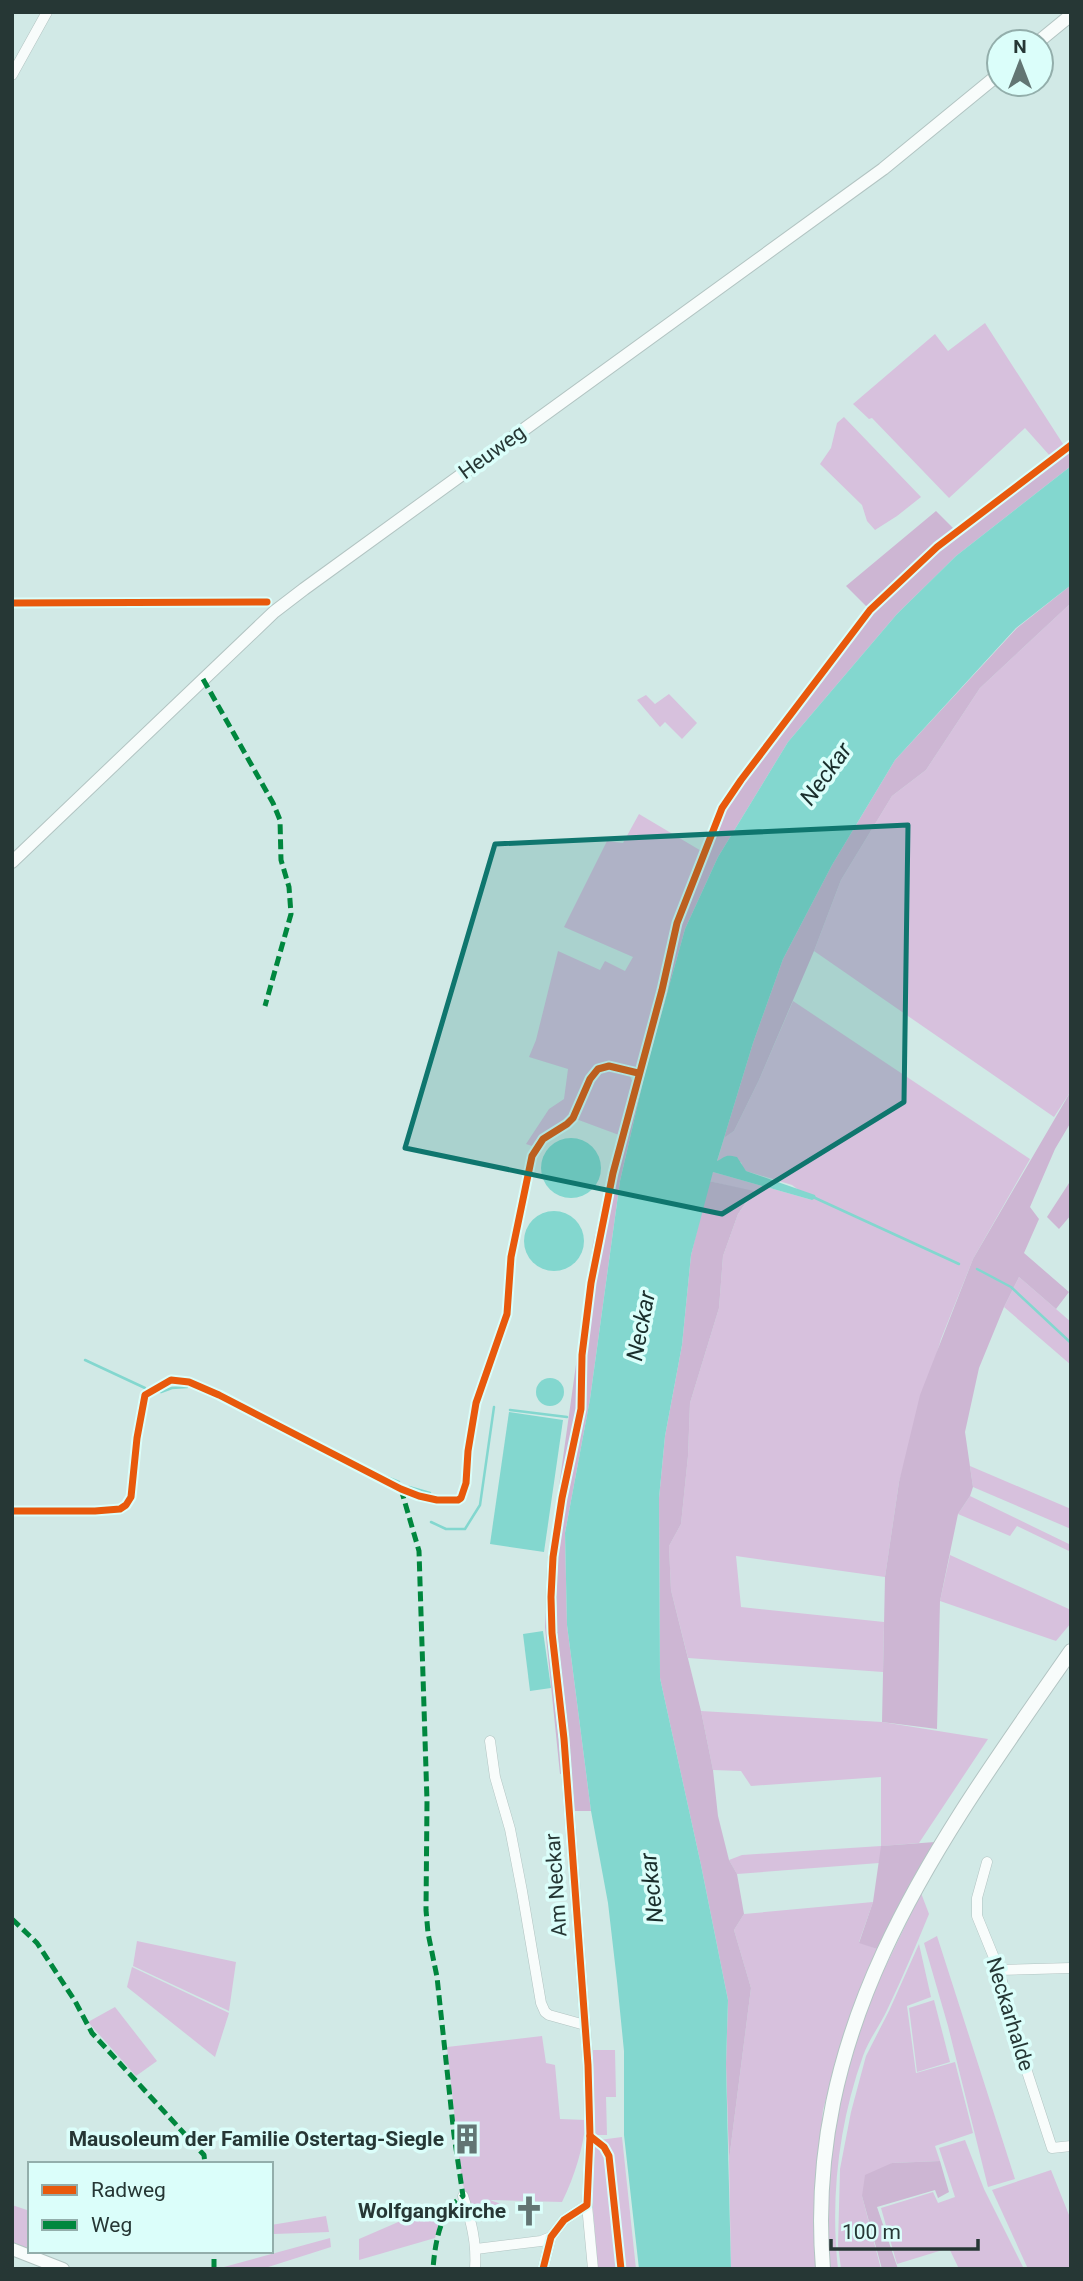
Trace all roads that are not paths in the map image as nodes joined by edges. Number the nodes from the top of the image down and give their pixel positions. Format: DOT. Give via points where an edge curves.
graph roads {
  1 [pos="47,12"];
  2 [pos="1071,15"];
  3 [pos="1055,28"];
  4 [pos="12,75"];
  5 [pos="985,85"];
  6 [pos="12,862"];
  7 [pos="553,1557"];
  8 [pos="1071,1651"];
  9 [pos="490,1741"];
  10 [pos="987,1862"];
  11 [pos="1071,1968"];
  12 [pos="999,1970"];
  13 [pos="585,2025"];
  14 [pos="1071,2146"];
  15 [pos="463,2196"];
  16 [pos="586,2205"];
  17 [pos="551,2237"];
  18 [pos="12,2249"];
  19 [pos="476,2249"];
  20 [pos="63,2269"];
  21 [pos="475,2269"];
  22 [pos="543,2269"];
  23 [pos="593,2269"];
  24 [pos="823,2269"];
  1 -- 4 [label="street"];
  2 -- 3 [label="street"];
  5 -- 6 [label="street, Heuweg" via="883,169 274,612"];
  7 -- 13 [label="street, Am Neckar" via="552,1633"];
  8 -- 24 [label="main road" via="928,1865 856,2017 828,2121 821,2194"];
  9 -- 13 [label="street, Am Neckar" via="541,2003 549,2015"];
  10 -- 12 [label="street, Neckarhalde" via="977,1916"];
  11 -- 12 [label="street"];
  12 -- 14 [label="street, Neckarhalde" via="1052,2148"];
  13 -- 16 [label="street, Am Neckar" via="590,2136"];
  15 -- 19 [label="street"];
  16 -- 17 [label="street" via="564,2220"];
  16 -- 23 [label="street, Am Neckar"];
  17 -- 19 [label="street"];
  17 -- 22 [label="street"];
  18 -- 20 [label="street"];
  19 -- 21 [label="street"];
}
